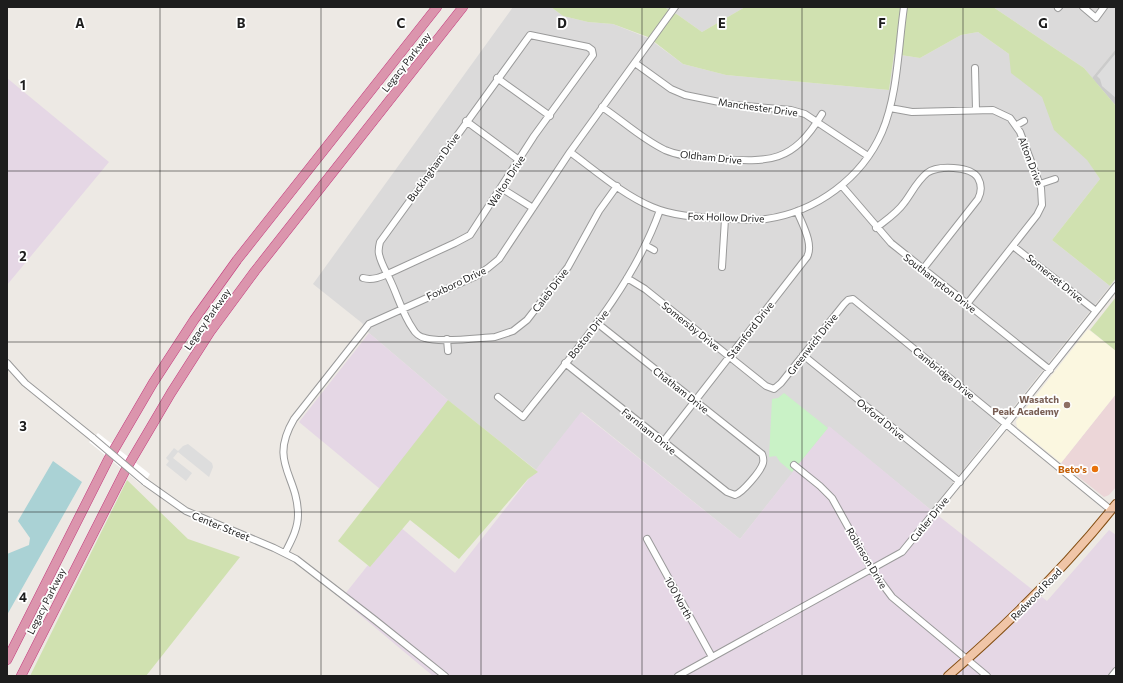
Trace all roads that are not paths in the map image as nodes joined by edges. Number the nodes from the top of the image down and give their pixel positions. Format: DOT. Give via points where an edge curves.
graph roads {
  1 [pos="437,7"];
  2 [pos="463,7"];
  3 [pos="675,7"];
  4 [pos="904,7"];
  5 [pos="1083,7"];
  6 [pos="1104,7"];
  7 [pos="592,52"];
  8 [pos="635,63"];
  9 [pos="975,68"];
  10 [pos="497,78"];
  11 [pos="602,107"];
  12 [pos="890,108"];
  13 [pos="976,110"];
  14 [pos="822,114"];
  15 [pos="550,116"];
  16 [pos="466,121"];
  17 [pos="818,121"];
  18 [pos="1024,121"];
  19 [pos="1017,125"];
  20 [pos="570,152"];
  21 [pos="868,156"];
  22 [pos="519,160"];
  23 [pos="1055,179"];
  24 [pos="1040,184"];
  25 [pos="617,186"];
  26 [pos="842,186"];
  27 [pos="501,188"];
  28 [pos="533,208"];
  29 [pos="660,210"];
  30 [pos="797,211"];
  31 [pos="725,219"];
  32 [pos="876,228"];
  33 [pos="644,245"];
  34 [pos="1013,246"];
  35 [pos="654,250"];
  36 [pos="722,267"];
  37 [pos="923,269"];
  38 [pos="387,274"];
  39 [pos="363,278"];
  40 [pos="627,278"];
  41 [pos="1116,286"];
  42 [pos="851,299"];
  43 [pos="967,304"];
  44 [pos="403,308"];
  45 [pos="1096,311"];
  46 [pos="597,322"];
  47 [pos="447,339"];
  48 [pos="448,351"];
  49 [pos="803,355"];
  50 [pos="730,357"];
  51 [pos="7,363"];
  52 [pos="565,363"];
  53 [pos="1050,370"];
  54 [pos="774,389"];
  55 [pos="498,397"];
  56 [pos="695,401"];
  57 [pos="1007,423"];
  58 [pos="663,442"];
  59 [pos="794,465"];
  60 [pos="960,482"];
  61 [pos="735,495"];
  62 [pos="1113,507"];
  63 [pos="647,539"];
  64 [pos="285,553"];
  65 [pos="872,570"];
  66 [pos="712,657"];
  67 [pos="7,660"];
  68 [pos="966,660"];
  69 [pos="1116,671"];
  70 [pos="21,676"];
  71 [pos="445,676"];
  72 [pos="678,676"];
  73 [pos="948,676"];
  74 [pos="987,676"];
  75 [pos="1112,676"];
  1 -- 67 [label="highway, Legacy Parkway" via="237,260 194,320 108,460"];
  2 -- 70 [label="highway, Legacy Parkway" via="255,270 210,332 125,471"];
  3 -- 8 [label="street, Foxboro Drive"];
  4 -- 12 [label="street, Fox Hollow Drive"];
  5 -- 6 [label="street" via="1096,18"];
  7 -- 10 [label="street, Buckingham Drive" via="588,47 530,34"];
  7 -- 15 [label="street, Walton Drive" via="591,59"];
  8 -- 11 [label="street, Foxboro Drive"];
  8 -- 17 [label="street, Manchester Drive" via="680,93 734,105 795,110"];
  9 -- 13 [label="street"];
  10 -- 15 [label="street"];
  10 -- 16 [label="street, Buckingham Drive"];
  11 -- 17 [label="street, Oldham Drive" via="652,143 671,153 691,157 753,161 776,158 793,149"];
  11 -- 20 [label="street, Foxboro Drive"];
  12 -- 13 [label="street, Alton Drive" via="912,112"];
  12 -- 21 [label="street, Fox Hollow Drive" via="881,133"];
  13 -- 19 [label="street, Alton Drive" via="998,111"];
  14 -- 17 [label="street"];
  15 -- 22 [label="street, Walton Drive"];
  16 -- 22 [label="street"];
  16 -- 38 [label="street, Buckingham Drive" via="382,239 379,253"];
  17 -- 21 [label="street, Manchester Drive"];
  18 -- 19 [label="street"];
  19 -- 24 [label="street, Alton Drive"];
  20 -- 25 [label="street, Fox Hollow Drive"];
  20 -- 28 [label="street, Foxboro Drive"];
  21 -- 26 [label="street, Fox Hollow Drive"];
  22 -- 27 [label="street, Walton Drive"];
  23 -- 24 [label="street"];
  24 -- 34 [label="street, Alton Drive" via="1043,195 1039,212"];
  25 -- 29 [label="street, Fox Hollow Drive"];
  25 -- 47 [label="street, Caleb Drive" via="568,267 521,326 500,336"];
  26 -- 30 [label="street, Fox Hollow Drive"];
  26 -- 32 [label="street, Southampton Drive"];
  27 -- 28 [label="street"];
  27 -- 38 [label="street, Walton Drive" via="467,237"];
  28 -- 44 [label="street, Foxboro Drive" via="492,266 476,276"];
  29 -- 31 [label="street, Fox Hollow Drive" via="687,216"];
  29 -- 33 [label="street, Boston Drive"];
  30 -- 31 [label="street, Fox Hollow Drive" via="766,219"];
  30 -- 50 [label="street, Stamford Drive" via="809,244 808,254"];
  31 -- 36 [label="street"];
  32 -- 37 [label="street, Southampton Drive" via="890,243"];
  32 -- 37 [label="street" via="901,207 929,171 960,169 973,173 981,187 978,199"];
  33 -- 35 [label="street"];
  33 -- 40 [label="street, Boston Drive"];
  34 -- 43 [label="street, Alton Drive"];
  34 -- 45 [label="street, Somerset Drive"];
  37 -- 43 [label="street, Southampton Drive"];
  38 -- 39 [label="street, Walton Drive" via="375,279"];
  38 -- 44 [label="street, Buckingham Drive"];
  40 -- 46 [label="street, Boston Drive"];
  40 -- 50 [label="street, Somersby Drive" via="643,287"];
  41 -- 45 [label="street, Cutler Drive"];
  42 -- 49 [label="street, Greenwich Drive" via="844,304"];
  42 -- 57 [label="street, Cambridge Drive" via="858,302"];
  43 -- 53 [label="street, Southampton Drive"];
  44 -- 47 [label="street, Caleb Drive" via="418,335 428,339"];
  44 -- 64 [label="street, Foxboro Drive" via="375,320 365,329 290,425 284,443 283,458 296,498 298,516 295,532"];
  45 -- 53 [label="street, Cutler Drive"];
  46 -- 52 [label="street, Boston Drive"];
  46 -- 56 [label="street, Chatham Drive"];
  47 -- 48 [label="street"];
  49 -- 54 [label="street, Greenwich Drive"];
  49 -- 60 [label="street, Oxford Drive"];
  50 -- 54 [label="street, Somersby Drive" via="766,386"];
  50 -- 56 [label="street, Stamford Drive"];
  51 -- 64 [label="street, Center Street, bridge" via="25,382 145,482 186,512"];
  52 -- 55 [label="street, Boston Drive" via="523,416"];
  52 -- 58 [label="street, Farnham Drive"];
  53 -- 57 [label="street, Cutler Drive"];
  56 -- 58 [label="street, Stamford Drive"];
  56 -- 61 [label="street, Chatham Drive" via="760,452 764,458 762,467 742,491"];
  57 -- 60 [label="street, Cutler Drive"];
  57 -- 62 [label="street, Cambridge Drive"];
  58 -- 61 [label="street, Farnham Drive" via="727,492"];
  59 -- 65 [label="street, Robinson Drive" via="832,498"];
  60 -- 65 [label="street, Cutler Drive" via="906,548"];
  62 -- 68 [label="main road, Redwood Road" via="1043,587"];
  63 -- 66 [label="street, 100 North"];
  64 -- 71 [label="street, Center Street" via="317,574"];
  65 -- 66 [label="street, Cutler Drive"];
  65 -- 68 [label="street, Robinson Drive" via="892,597"];
  66 -- 72 [label="street, Cutler Drive"];
  68 -- 73 [label="main road, Redwood Road"];
  68 -- 74 [label="street, Robinson Drive"];
  69 -- 75 [label="street"];
}
